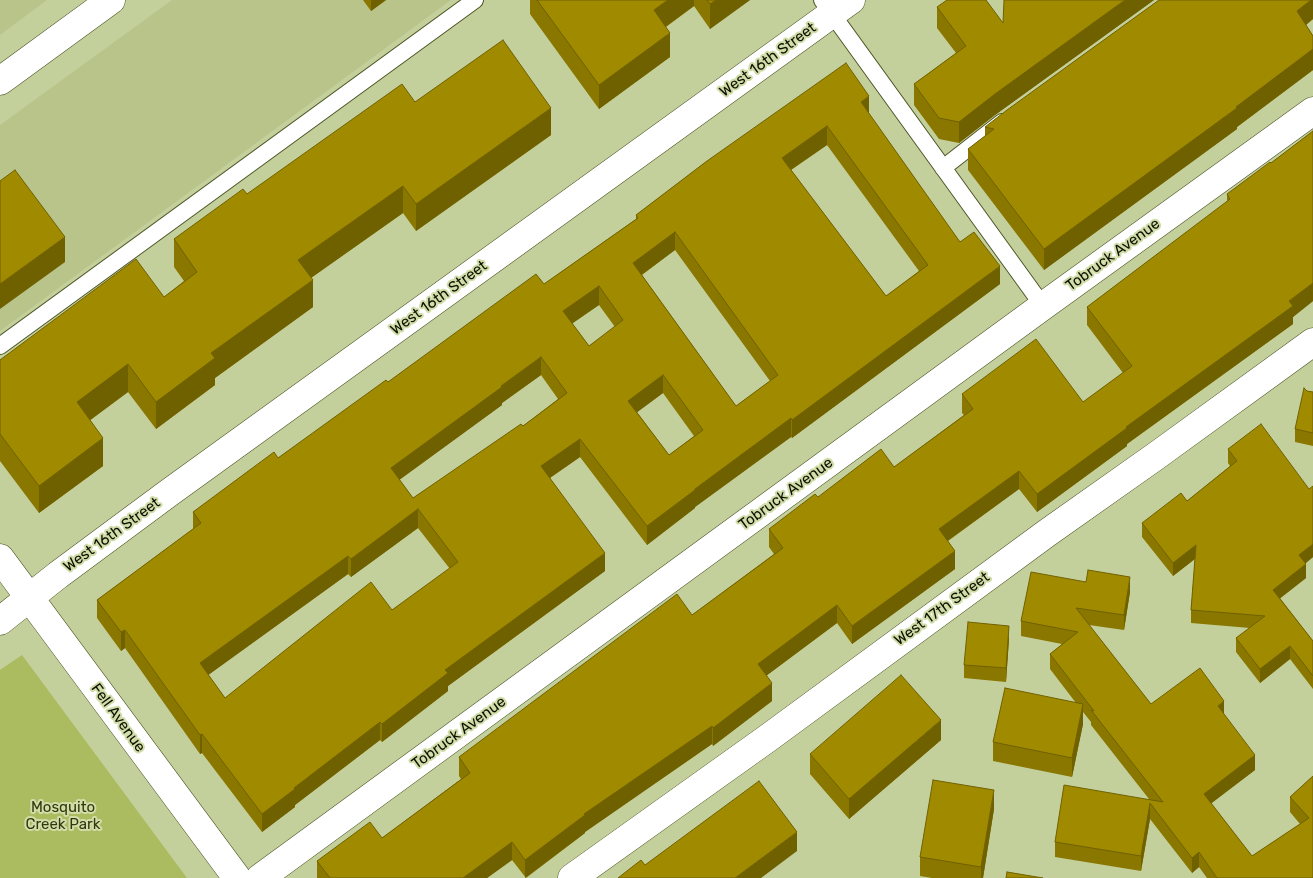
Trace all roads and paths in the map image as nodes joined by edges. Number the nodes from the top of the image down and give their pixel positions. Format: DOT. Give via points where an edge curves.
graph roads {
  1 [pos="112,0"];
  2 [pos="475,0"];
  3 [pos="835,5"];
  4 [pos="0,81"];
  5 [pos="1313,111"];
  6 [pos="1016,112"];
  7 [pos="943,168"];
  8 [pos="1042,306"];
  9 [pos="1313,342"];
  10 [pos="0,346"];
  11 [pos="0,558"];
  12 [pos="29,597"];
  13 [pos="0,621"];
  14 [pos="237,878"];
  15 [pos="260,878"];
  16 [pos="572,878"];
  1 -- 4 [label="street"];
  2 -- 10 [label="lane"];
  3 -- 7 [label="lane"];
  3 -- 12 [label="street, West 16th Street"];
  5 -- 8 [label="street, Tobruck Avenue"];
  6 -- 7 [label="lane"];
  7 -- 8 [label="lane"];
  8 -- 15 [label="street, Tobruck Avenue"];
  9 -- 16 [label="street, West 17th Street"];
  11 -- 12 [label="street, Fell Avenue"];
  12 -- 13 [label="street, West 16th Street"];
  12 -- 14 [label="street, Fell Avenue"];
}
